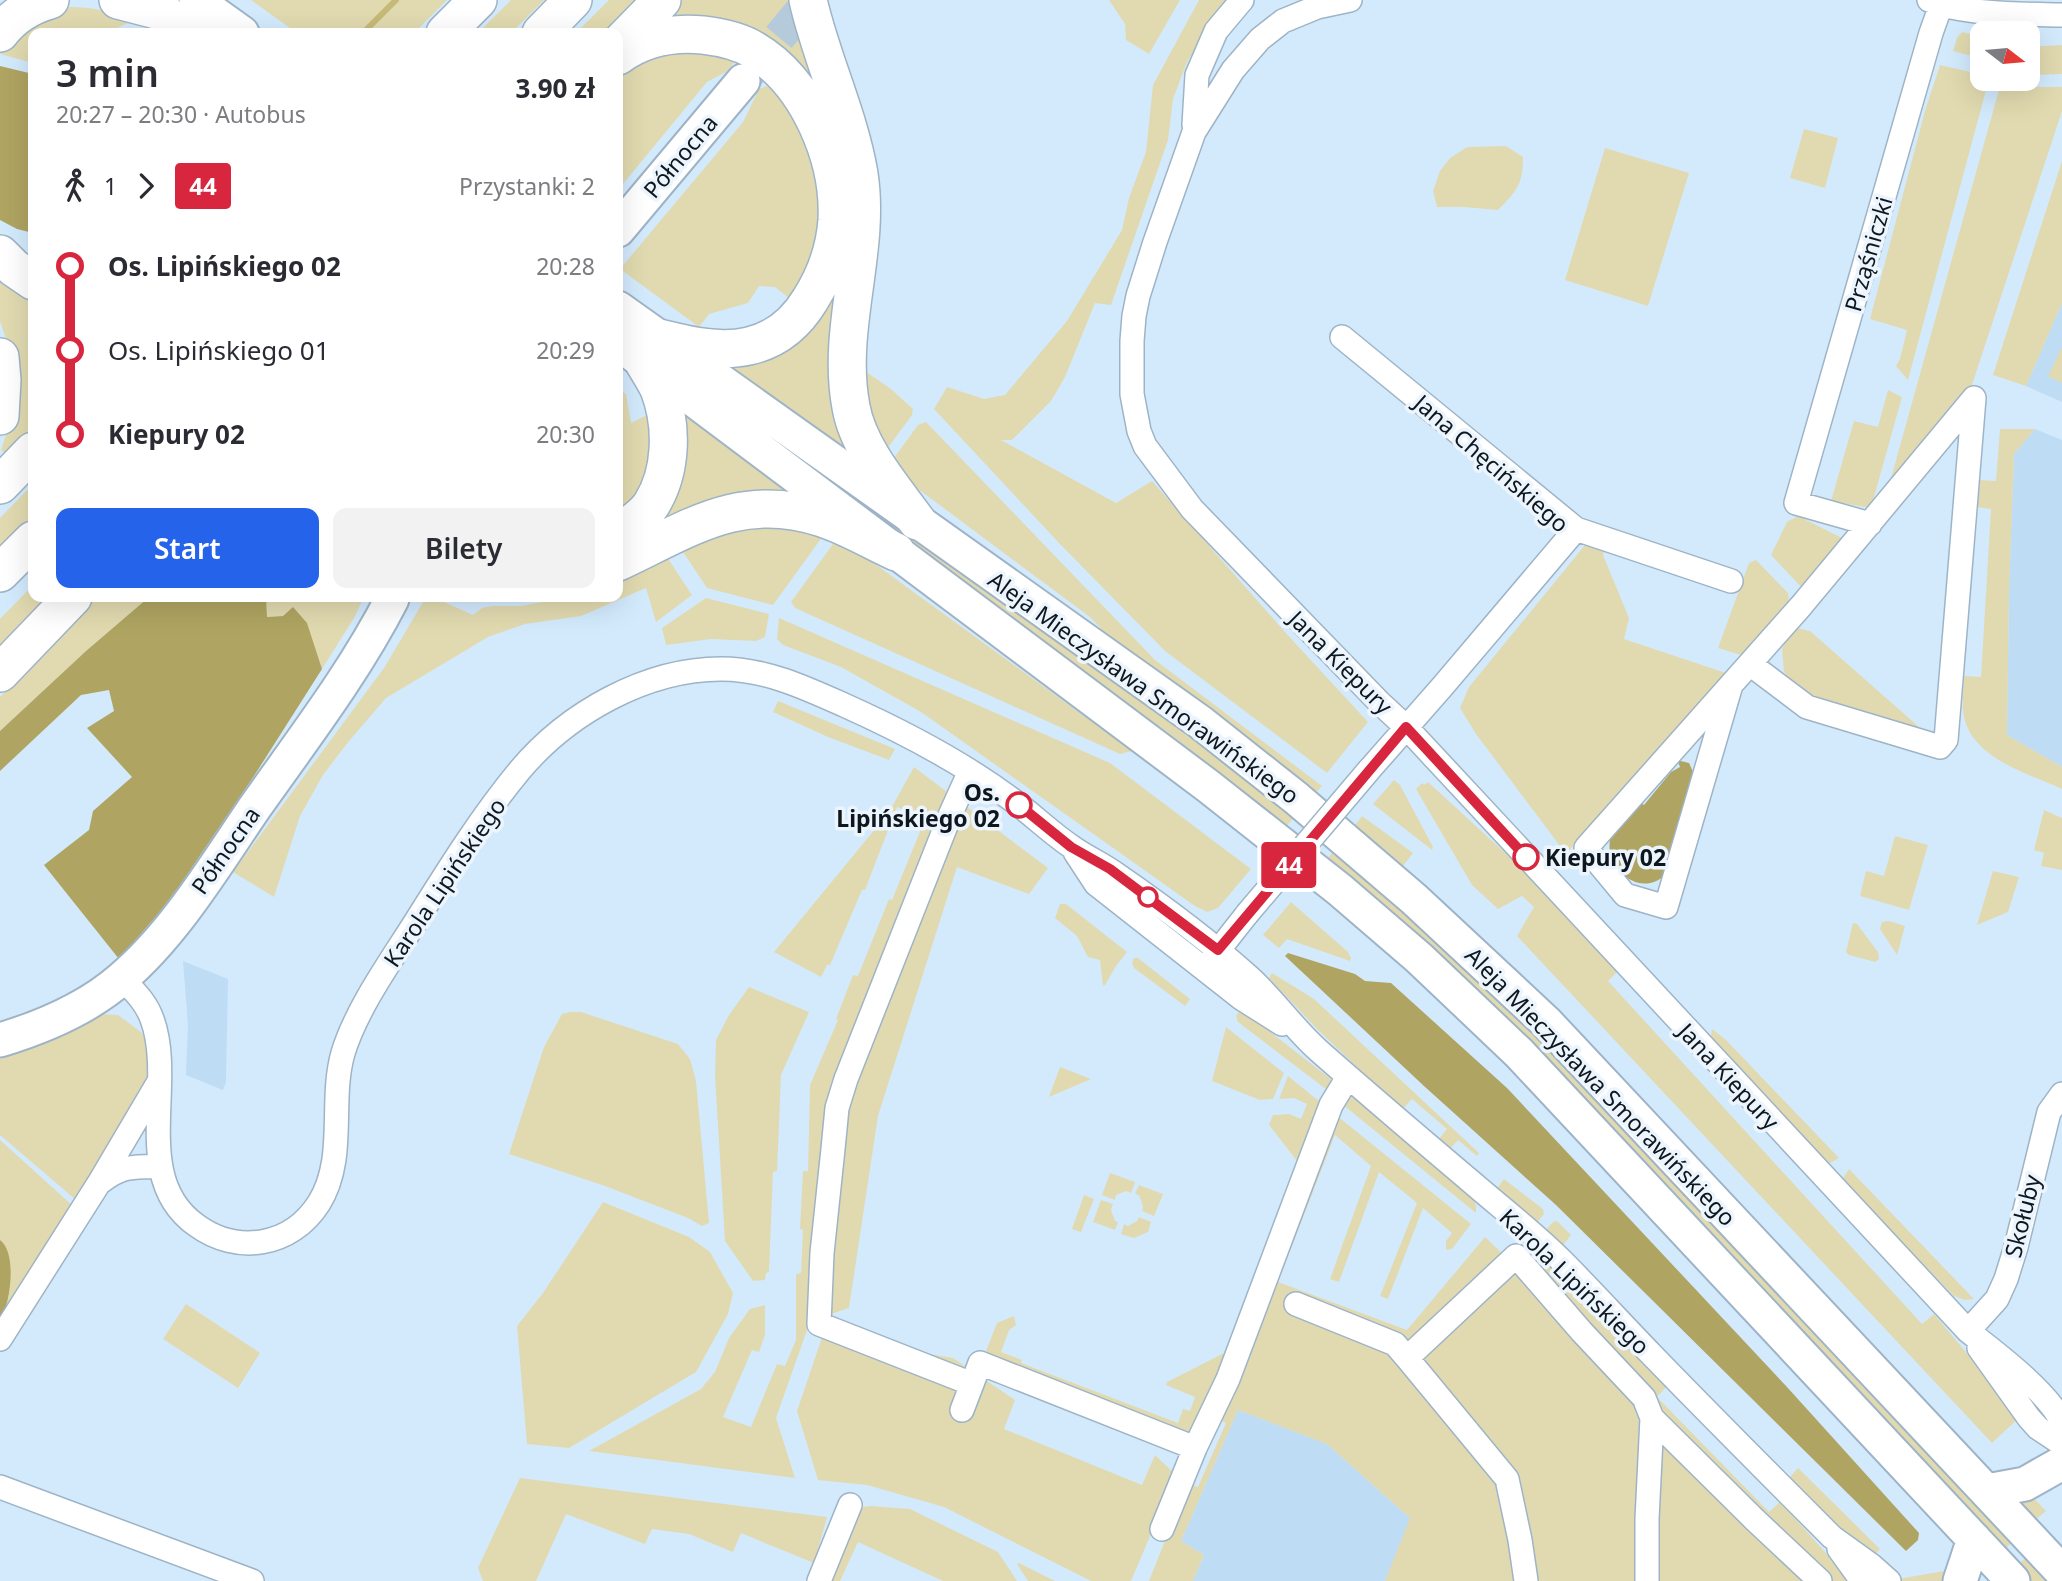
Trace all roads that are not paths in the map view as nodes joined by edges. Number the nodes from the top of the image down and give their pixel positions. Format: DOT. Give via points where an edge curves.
graph roads {
  1 [pos="50,0"];
  2 [pos="118,0"];
  3 [pos="478,0"];
  4 [pos="573,0"];
  5 [pos="662,0"];
  6 [pos="808,0"];
  7 [pos="1242,0"];
  8 [pos="1350,0"];
  9 [pos="1935,3"];
  10 [pos="175,11"];
  11 [pos="2062,15"];
  12 [pos="227,28"];
  13 [pos="450,28"];
  14 [pos="546,28"];
  15 [pos="0,33"];
  16 [pos="623,40"];
  17 [pos="623,53"];
  18 [pos="743,81"];
  19 [pos="1194,132"];
  20 [pos="623,224"];
  21 [pos="0,254"];
  22 [pos="28,278"];
  23 [pos="623,317"];
  24 [pos="1342,337"];
  25 [pos="640,347"];
  26 [pos="0,357"];
  27 [pos="0,415"];
  28 [pos="28,456"];
  29 [pos="0,485"];
  30 [pos="917,521"];
  31 [pos="1870,524"];
  32 [pos="1576,529"];
  33 [pos="623,530"];
  34 [pos="28,545"];
  35 [pos="896,552"];
  36 [pos="623,560"];
  37 [pos="0,573"];
  38 [pos="1731,581"];
  39 [pos="68,602"];
  40 [pos="390,602"];
  41 [pos="1750,664"];
  42 [pos="0,673"];
  43 [pos="1731,685"];
  44 [pos="1406,727"];
  45 [pos="970,771"];
  46 [pos="1211,959"];
  47 [pos="122,978"];
  48 [pos="0,1040"];
  49 [pos="1348,1077"];
  50 [pos="160,1081"];
  51 [pos="2062,1094"];
  52 [pos="160,1166"];
  53 [pos="99,1183"];
  54 [pos="1296,1304"];
  55 [pos="1968,1331"];
  56 [pos="0,1339"];
  57 [pos="1407,1358"];
  58 [pos="1669,1372"];
  59 [pos="972,1384"];
  60 [pos="1648,1408"];
  61 [pos="962,1410"];
  62 [pos="2062,1422"];
  63 [pos="2062,1444"];
  64 [pos="1195,1448"];
  65 [pos="2062,1463"];
  66 [pos="0,1487"];
  67 [pos="1987,1491"];
  68 [pos="850,1505"];
  69 [pos="1162,1529"];
  70 [pos="1832,1537"];
  71 [pos="1974,1539"];
  72 [pos="2062,1572"];
  73 [pos="252,1581"];
  74 [pos="819,1581"];
  75 [pos="1527,1581"];
  76 [pos="1647,1581"];
  77 [pos="1820,1581"];
  78 [pos="1863,1581"];
  79 [pos="1889,1581"];
  80 [pos="1960,1581"];
  81 [pos="2013,1581"];
  1 -- 15 [label="main road" via="23,11"];
  2 -- 10 [label="main road"];
  3 -- 13 [label="main road"];
  4 -- 14 [label="main road"];
  5 -- 16 [label="main road"];
  6 -- 30 [label="main road" via="859,175 861,217 848,330 851,408 875,463"];
  7 -- 19 [label="street" via="1216,31 1198,75"];
  8 -- 19 [label="street, Jana Kiepury" via="1283,21 1260,39 1233,70"];
  9 -- 11 [label="street" via="2005,14"];
  9 -- 31 [label="street, Prząśniczki" via="1931,33 1796,503"];
  10 -- 12 [label="main road"];
  17 -- 25 [label="main road" via="656,37 676,34 717,37 754,50 785,77 813,116 824,141 836,195 827,268 806,306 779,334 745,347"];
  18 -- 20 [label="main road, Północna"];
  19 -- 44 [label="street, Jana Kiepury" via="1134,316 1132,394 1139,431 1192,509"];
  21 -- 22 [label="main road"];
  23 -- 25 [label="main road, Aleja Mieczysława Smorawińskiego"];
  24 -- 32 [label="street, Jana Chęcińskiego"];
  25 -- 30 [label="main road, Aleja Mieczysława Smorawińskiego"];
  25 -- 33 [label="main road" via="664,406 667,458 649,507"];
  25 -- 35 [label="main road, Aleja Mieczysława Smorawińskiego"];
  26 -- 27 [label="main road"];
  28 -- 29 [label="main road"];
  30 -- 67 [label="main road, Aleja Mieczysława Smorawińskiego" via="1253,762 1474,953 1546,1022"];
  31 -- 41 [label="street"];
  31 -- 41 [label="street" via="1974,398 1947,740 1940,747 1807,707"];
  32 -- 38 [label="street"];
  32 -- 44 [label="street, Jana Chęcińskiego"];
  34 -- 37 [label="main road"];
  35 -- 36 [label="main road" via="822,518 763,509 704,520"];
  35 -- 71 [label="main road, Aleja Mieczysława Smorawińskiego" via="1218,794 1340,890 1438,976 1519,1053"];
  39 -- 42 [label="main road"];
  40 -- 47 [label="main road, Północna" via="340,688 196,891 155,946"];
  41 -- 43 [label="street"];
  43 -- 43 [label="street" via="1586,848 1625,895 1666,907"];
  44 -- 46 [label="street, Jana Chęcińskiego, bridge"];
  44 -- 55 [label="street, Jana Kiepury"];
  45 -- 46 [label="street, Karola Lipińskiego" via="1071,847 1096,884"];
  45 -- 52 [label="street, Karola Lipińskiego" via="877,720 764,673 694,670 654,679 612,697 563,730 522,768 470,836 383,974 342,1056 335,1157 330,1179 306,1220 260,1244 216,1237 184,1214"];
  45 -- 59 [label="street" via="837,1108 819,1324"];
  46 -- 49 [label="street, Karola Lipińskiego" via="1255,982 1305,1039"];
  47 -- 48 [label="main road, Północna" via="75,1010"];
  47 -- 50 [label="street, Karola Lipińskiego" via="150,1012"];
  49 -- 58 [label="street, Karola Lipińskiego" via="1560,1259"];
  49 -- 64 [label="street" via="1331,1104 1228,1379"];
  50 -- 52 [label="street, Karola Lipińskiego"];
  50 -- 53 [label="street"];
  51 -- 55 [label="street, Skołuby" via="2049,1112 2006,1279 1997,1299"];
  52 -- 53 [label="street" via="127,1167"];
  53 -- 56 [label="street"];
  54 -- 57 [label="street" via="1395,1344"];
  55 -- 62 [label="street, Jana Kiepury" via="2012,1367 2056,1410"];
  55 -- 63 [label="street, Jana Kiepury" via="2029,1418"];
  57 -- 60 [label="street" via="1516,1256"];
  57 -- 75 [label="street" via="1507,1479"];
  58 -- 60 [label="street"];
  58 -- 70 [label="street, Karola Lipińskiego"];
  59 -- 61 [label="street"];
  59 -- 64 [label="street" via="980,1363"];
  60 -- 76 [label="street"];
  60 -- 77 [label="street"];
  64 -- 69 [label="street"];
  65 -- 67 [label="main road" via="2025,1484"];
  66 -- 73 [label="street"];
  67 -- 72 [label="main road, Aleja Mieczysława Smorawińskiego"];
  68 -- 74 [label="street"];
  70 -- 78 [label="street, Karola Lipińskiego"];
  70 -- 79 [label="street, Karola Lipińskiego"];
  71 -- 80 [label="main road"];
  71 -- 81 [label="main road, Aleja Mieczysława Smorawińskiego"];
}
